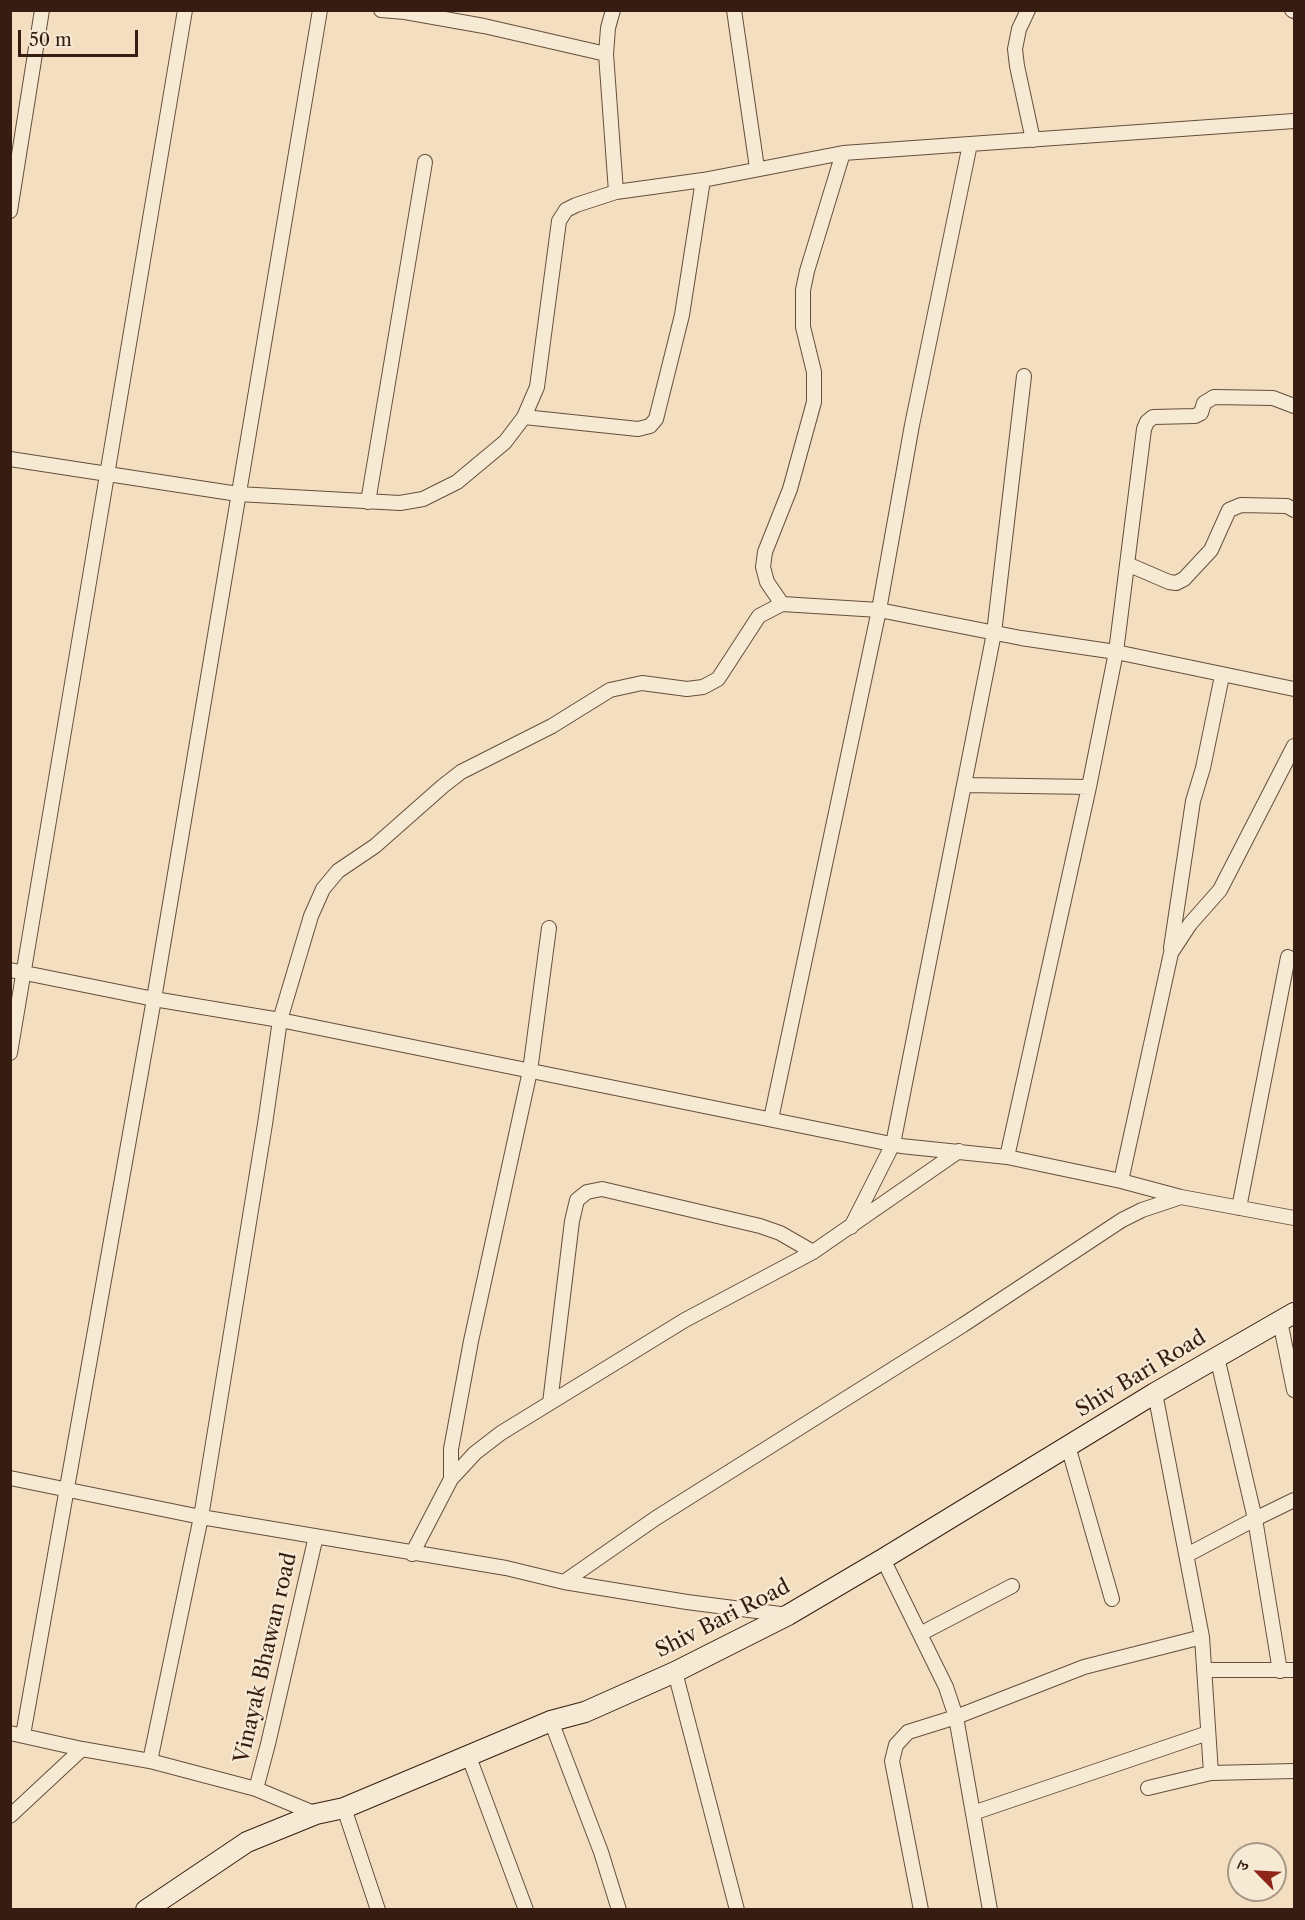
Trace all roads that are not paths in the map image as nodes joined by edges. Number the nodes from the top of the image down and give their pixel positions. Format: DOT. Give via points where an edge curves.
graph roads {
  1 [pos="42,10"];
  2 [pos="185,10"];
  3 [pos="320,10"];
  4 [pos="381,10"];
  5 [pos="613,10"];
  6 [pos="734,10"];
  7 [pos="1028,10"];
  8 [pos="405,11"];
  9 [pos="606,54"];
  10 [pos="1294,121"];
  11 [pos="1033,140"];
  12 [pos="970,144"];
  13 [pos="843,153"];
  14 [pos="425,162"];
  15 [pos="757,168"];
  16 [pos="703,180"];
  17 [pos="616,192"];
  18 [pos="10,211"];
  19 [pos="1024,376"];
  20 [pos="1294,406"];
  21 [pos="524,417"];
  22 [pos="10,459"];
  23 [pos="107,473"];
  24 [pos="238,494"];
  25 [pos="368,502"];
  26 [pos="1294,510"];
  27 [pos="1127,564"];
  28 [pos="782,604"];
  29 [pos="879,610"];
  30 [pos="994,633"];
  31 [pos="1116,652"];
  32 [pos="1222,676"];
  33 [pos="1294,689"];
  34 [pos="1294,746"];
  35 [pos="964,785"];
  36 [pos="1089,787"];
  37 [pos="549,928"];
  38 [pos="1171,953"];
  39 [pos="1288,957"];
  40 [pos="10,970"];
  41 [pos="25,973"];
  42 [pos="154,999"];
  43 [pos="280,1020"];
  44 [pos="10,1053"];
  45 [pos="530,1071"];
  46 [pos="771,1119"];
  47 [pos="893,1144"];
  48 [pos="959,1151"];
  49 [pos="1007,1157"];
  50 [pos="1121,1181"];
  51 [pos="1181,1197"];
  52 [pos="1239,1208"];
  53 [pos="1294,1218"];
  54 [pos="851,1227"];
  55 [pos="813,1252"];
  56 [pos="1287,1317"];
  57 [pos="1217,1357"];
  58 [pos="1294,1390"];
  59 [pos="1155,1393"];
  60 [pos="550,1403"];
  61 [pos="1068,1446"];
  62 [pos="10,1478"];
  63 [pos="451,1479"];
  64 [pos="67,1488"];
  65 [pos="1294,1500"];
  66 [pos="201,1517"];
  67 [pos="1255,1519"];
  68 [pos="316,1536"];
  69 [pos="412,1554"];
  70 [pos="1187,1556"];
  71 [pos="884,1559"];
  72 [pos="564,1582"];
  73 [pos="1012,1586"];
  74 [pos="1112,1599"];
  75 [pos="788,1615"];
  76 [pos="920,1634"];
  77 [pos="1202,1637"];
  78 [pos="1204,1670"];
  79 [pos="1294,1670"];
  80 [pos="1280,1671"];
  81 [pos="675,1672"];
  82 [pos="956,1717"];
  83 [pos="551,1721"];
  84 [pos="1208,1733"];
  85 [pos="17,1734"];
  86 [pos="82,1749"];
  87 [pos="469,1757"];
  88 [pos="150,1761"];
  89 [pos="1294,1772"];
  90 [pos="1211,1773"];
  91 [pos="1148,1788"];
  92 [pos="256,1789"];
  93 [pos="344,1809"];
  94 [pos="973,1813"];
  95 [pos="316,1814"];
  96 [pos="10,1816"];
  97 [pos="146,1910"];
  98 [pos="378,1910"];
  99 [pos="526,1910"];
  100 [pos="619,1910"];
  101 [pos="737,1910"];
  102 [pos="921,1910"];
  103 [pos="990,1910"];
  1 -- 18 [label="street"];
  2 -- 23 [label="street"];
  3 -- 24 [label="street"];
  4 -- 8 [label="street"];
  5 -- 9 [label="street"];
  6 -- 15 [label="street"];
  7 -- 11 [label="street" via="1015,49"];
  8 -- 9 [label="street"];
  9 -- 17 [label="street"];
  10 -- 11 [label="street"];
  11 -- 12 [label="street"];
  12 -- 13 [label="street"];
  12 -- 29 [label="street" via="912,425"];
  13 -- 15 [label="street"];
  13 -- 28 [label="street" via="803,290 803,327 814,372 814,402 790,489 765,552 767,582"];
  14 -- 25 [label="street"];
  15 -- 16 [label="street"];
  16 -- 17 [label="street"];
  16 -- 21 [label="street" via="682,315 656,419 639,429"];
  17 -- 21 [label="street" via="566,210 559,221 537,387"];
  19 -- 30 [label="street"];
  20 -- 27 [label="street" via="1273,398 1214,397 1195,416 1160,415 1146,422"];
  21 -- 25 [label="street" via="505,442 442,491 400,503"];
  22 -- 23 [label="street"];
  23 -- 24 [label="street"];
  23 -- 41 [label="street"];
  24 -- 25 [label="street"];
  24 -- 42 [label="street"];
  26 -- 27 [label="street" via="1287,506 1229,510 1211,550 1176,583"];
  27 -- 31 [label="street"];
  28 -- 29 [label="street"];
  28 -- 43 [label="street" via="759,616 718,679 704,687 642,683 610,690 552,726 461,772 375,846 338,871 323,889 311,916"];
  29 -- 30 [label="street"];
  29 -- 46 [label="street"];
  30 -- 31 [label="street"];
  30 -- 35 [label="street"];
  31 -- 32 [label="street"];
  31 -- 36 [label="street"];
  32 -- 33 [label="street"];
  32 -- 38 [label="street" via="1193,801"];
  34 -- 38 [label="street" via="1220,890"];
  35 -- 36 [label="street"];
  35 -- 47 [label="street"];
  36 -- 49 [label="street"];
  37 -- 45 [label="street"];
  38 -- 50 [label="street"];
  39 -- 52 [label="street"];
  40 -- 41 [label="street"];
  41 -- 42 [label="street"];
  41 -- 44 [label="street"];
  42 -- 43 [label="street"];
  42 -- 64 [label="street"];
  43 -- 45 [label="street"];
  43 -- 66 [label="street"];
  45 -- 46 [label="street"];
  45 -- 63 [label="street" via="469,1352 451,1449"];
  46 -- 47 [label="street"];
  47 -- 48 [label="street"];
  47 -- 54 [label="street"];
  48 -- 49 [label="street"];
  48 -- 54 [label="street"];
  49 -- 50 [label="street"];
  50 -- 51 [label="street"];
  51 -- 52 [label="street"];
  51 -- 72 [label="street" via="1122,1220 656,1518"];
  52 -- 53 [label="street"];
  54 -- 55 [label="street"];
  55 -- 60 [label="street" via="685,1320"];
  55 -- 60 [label="street" via="760,1226 603,1189 587,1191 577,1200 572,1221"];
  56 -- 57 [label="street, Shiv Bari Road"];
  56 -- 58 [label="street"];
  57 -- 59 [label="street, Shiv Bari Road"];
  57 -- 67 [label="street"];
  59 -- 61 [label="street, Shiv Bari Road"];
  59 -- 70 [label="street"];
  60 -- 63 [label="street" via="501,1433"];
  61 -- 71 [label="street, Shiv Bari Road"];
  61 -- 74 [label="street"];
  62 -- 64 [label="street"];
  63 -- 69 [label="street"];
  64 -- 66 [label="street"];
  64 -- 85 [label="street"];
  65 -- 67 [label="street"];
  66 -- 68 [label="street"];
  66 -- 88 [label="street"];
  67 -- 70 [label="street"];
  67 -- 80 [label="street"];
  68 -- 69 [label="street"];
  68 -- 92 [label="street, Vinayak Bhawan road"];
  69 -- 72 [label="street" via="506,1568"];
  70 -- 77 [label="street"];
  71 -- 75 [label="street, Shiv Bari Road"];
  71 -- 76 [label="street"];
  72 -- 75 [label="street"];
  73 -- 76 [label="street"];
  75 -- 81 [label="street, Shiv Bari Road"];
  76 -- 82 [label="street"];
  77 -- 78 [label="street"];
  77 -- 82 [label="street" via="1084,1667"];
  78 -- 80 [label="street"];
  78 -- 84 [label="street"];
  79 -- 80 [label="street"];
  81 -- 83 [label="street, Shiv Bari Road" via="585,1712"];
  81 -- 101 [label="street"];
  82 -- 94 [label="street"];
  82 -- 102 [label="street" via="908,1732 896,1745 892,1761"];
  83 -- 87 [label="street, Shiv Bari Road"];
  83 -- 100 [label="street" via="602,1852"];
  84 -- 90 [label="street"];
  84 -- 94 [label="street"];
  85 -- 86 [label="street"];
  86 -- 88 [label="street"];
  86 -- 96 [label="street"];
  87 -- 93 [label="street, Shiv Bari Road"];
  87 -- 99 [label="street"];
  88 -- 92 [label="street"];
  89 -- 90 [label="street"];
  90 -- 91 [label="street"];
  92 -- 95 [label="street"];
  93 -- 95 [label="street, Shiv Bari Road"];
  93 -- 98 [label="street"];
  94 -- 103 [label="street"];
  95 -- 97 [label="street, Shiv Bari Road" via="247,1842"];
}
